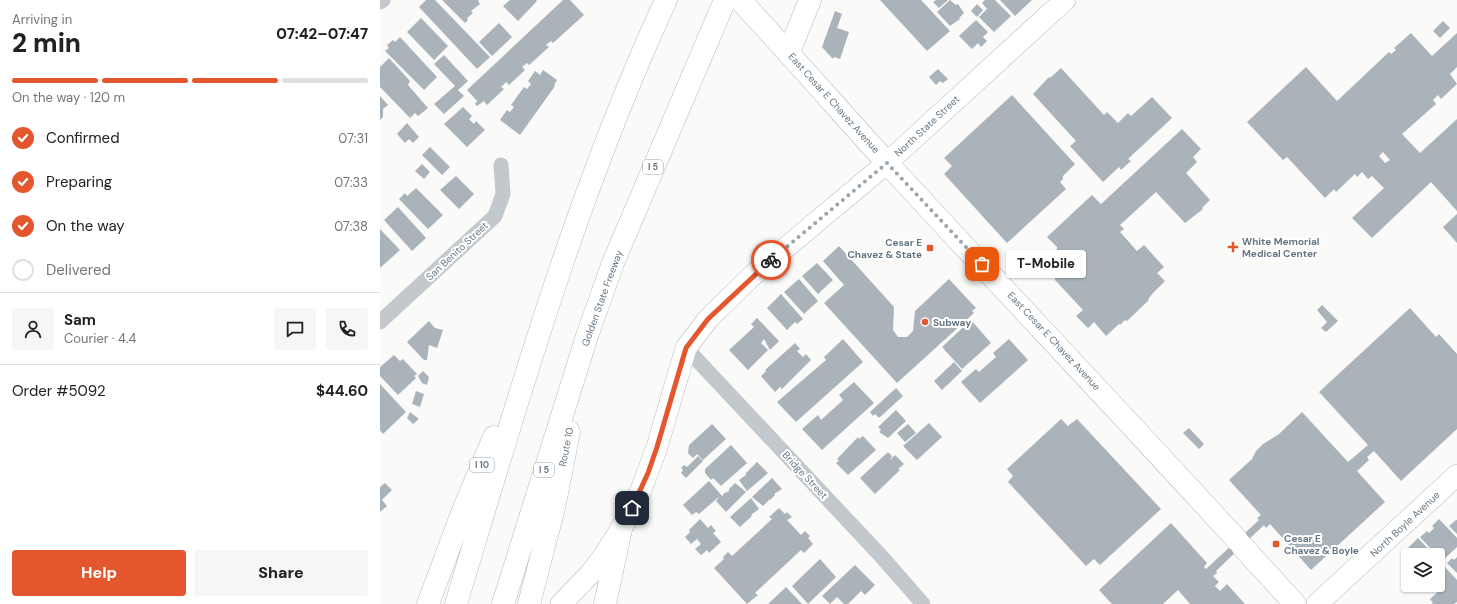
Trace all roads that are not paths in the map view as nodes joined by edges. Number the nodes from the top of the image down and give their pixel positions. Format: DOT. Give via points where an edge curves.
graph roads {
  1 [pos="383,0"];
  2 [pos="666,0"];
  3 [pos="725,0"];
  4 [pos="810,0"];
  5 [pos="1065,0"];
  6 [pos="380,2"];
  7 [pos="745,6"];
  8 [pos="789,52"];
  9 [pos="887,163"];
  10 [pos="501,165"];
  11 [pos="380,322"];
  12 [pos="540,328"];
  13 [pos="587,336"];
  14 [pos="686,348"];
  15 [pos="1457,475"];
  16 [pos="621,529"];
  17 [pos="920,603"];
  18 [pos="428,604"];
  19 [pos="456,604"];
  20 [pos="503,604"];
  21 [pos="529,604"];
  22 [pos="561,604"];
  23 [pos="605,604"];
  24 [pos="1295,604"];
  25 [pos="1317,604"];
  1 -- 6 [label="street"];
  2 -- 12 [label="main road" via="600,157"];
  3 -- 13 [label="main road, Golden State Freeway / I 5" via="630,221"];
  4 -- 8 [label="main road"];
  5 -- 9 [label="main road, North State Street"];
  7 -- 8 [label="main road, East Cesar E Chavez Avenue"];
  8 -- 9 [label="main road, East Cesar E Chavez Avenue"];
  9 -- 14 [label="main road, North State Street" via="753,276 708,319"];
  9 -- 24 [label="main road, East Cesar E Chavez Avenue" via="1102,392"];
  10 -- 11 [label="street, San Benito Street" via="503,194 495,216"];
  12 -- 18 [label="main road, I 10" via="464,508"];
  12 -- 19 [label="main road"];
  13 -- 20 [label="main road, Golden State Freeway / I 5"];
  13 -- 21 [label="main road, Route 10" via="554,508"];
  14 -- 16 [label="main road, North State Street" via="648,473"];
  14 -- 17 [label="street, Bridge Street" via="871,545"];
  15 -- 25 [label="main road, North Boyle Avenue"];
  16 -- 22 [label="main road, North State Street" via="590,574"];
  16 -- 23 [label="main road"];
}
